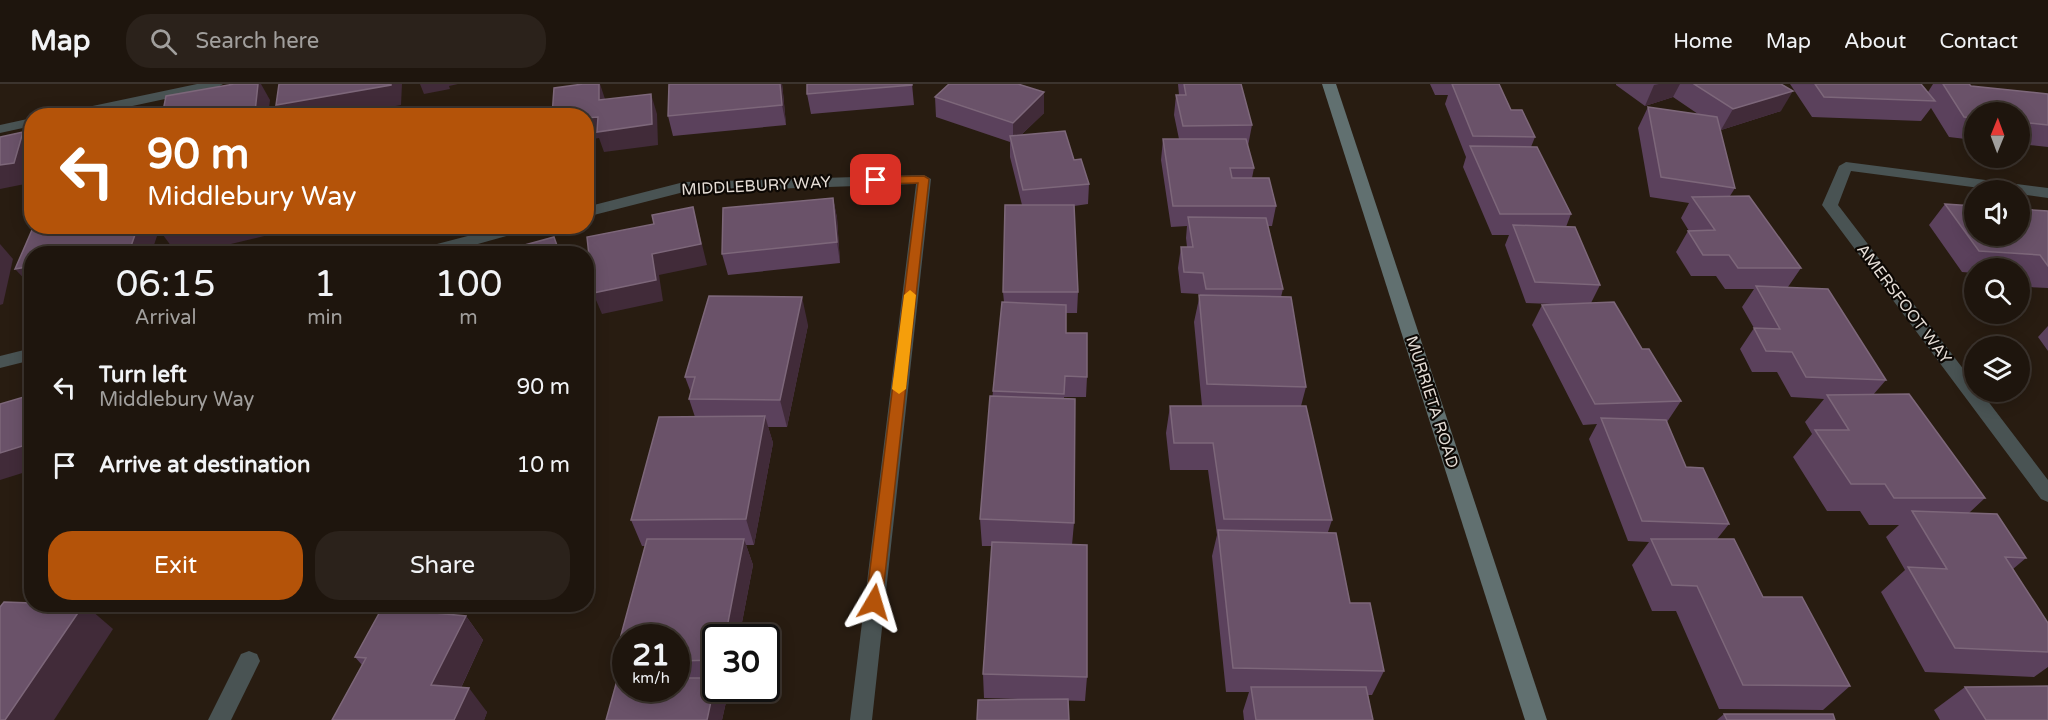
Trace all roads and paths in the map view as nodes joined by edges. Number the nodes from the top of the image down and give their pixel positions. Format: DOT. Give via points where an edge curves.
graph roads {
  1 [pos="216,84"];
  2 [pos="1329,84"];
  3 [pos="102,108"];
  4 [pos="24,124"];
  5 [pos="0,129"];
  6 [pos="2048,193"];
  7 [pos="594,210"];
  8 [pos="496,234"];
  9 [pos="451,246"];
  10 [pos="24,356"];
  11 [pos="0,362"];
  12 [pos="2048,494"];
  13 [pos="249,661"];
  14 [pos="219,720"];
  15 [pos="861,720"];
  16 [pos="1536,720"];
  1 -- 3 [label="street"];
  2 -- 16 [label="main road, MURRIETA ROAD"];
  4 -- 5 [label="street"];
  6 -- 12 [label="street, AMERSFOOT WAY" via="1846,166 1830,205"];
  7 -- 15 [label="street, MIDDLEBURY WAY" via="684,187 924,179"];
  8 -- 9 [label="street"];
  10 -- 11 [label="street"];
  13 -- 14 [label="street"];
}
